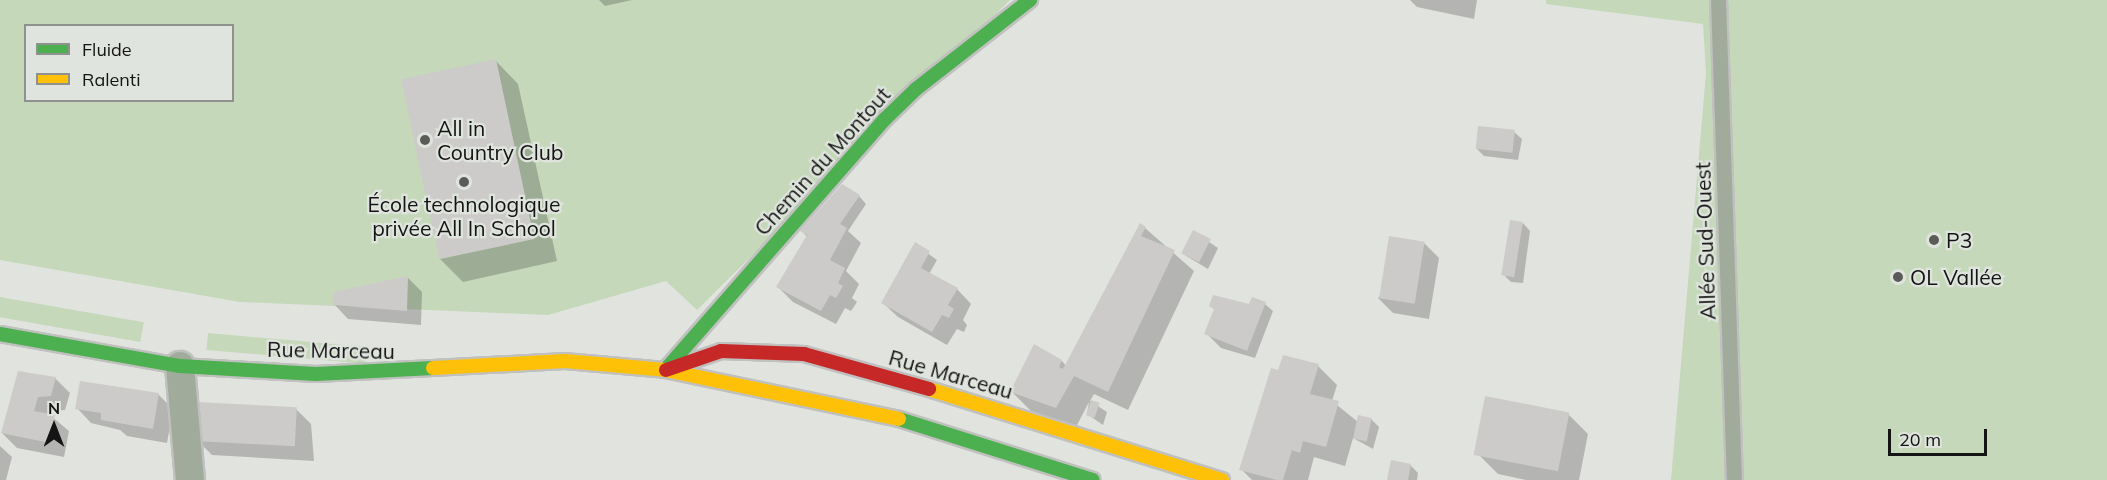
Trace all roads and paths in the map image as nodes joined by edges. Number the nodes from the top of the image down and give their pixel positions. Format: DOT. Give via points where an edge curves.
graph roads {
  1 [pos="1030,0"];
  2 [pos="1718,0"];
  3 [pos="0,334"];
  4 [pos="180,366"];
  5 [pos="664,370"];
  6 [pos="190,480"];
  7 [pos="1093,480"];
  8 [pos="1222,480"];
  9 [pos="1734,480"];
  1 -- 5 [label="street, Chemin du Montout" via="916,89 884,120"];
  2 -- 9 [label="lane, Allée Sud-Ouest"];
  3 -- 4 [label="street, Rue Marceau"];
  4 -- 5 [label="street, Rue Marceau" via="316,374 565,362"];
  4 -- 6 [label="street"];
  5 -- 7 [label="street, Rue Marceau" via="903,420"];
  5 -- 8 [label="street, Rue Marceau" via="721,351 804,354 968,400"];
}
